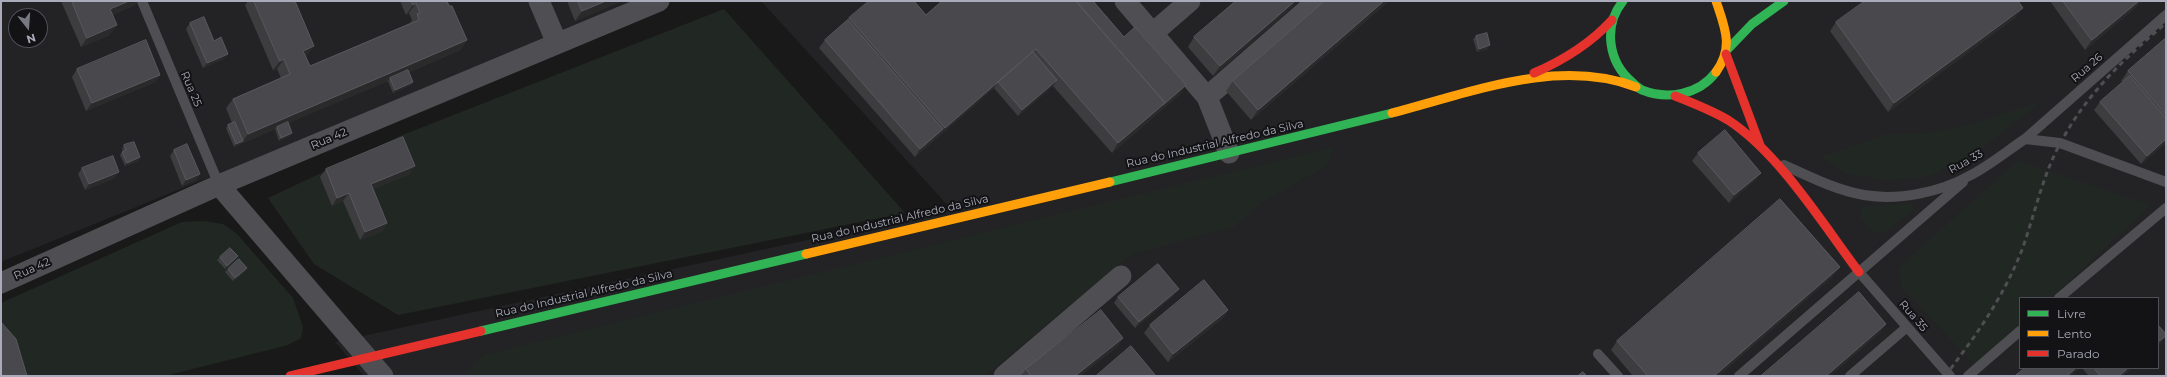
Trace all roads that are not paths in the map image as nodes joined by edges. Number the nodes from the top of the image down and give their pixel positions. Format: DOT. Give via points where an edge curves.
graph roads {
  1 [pos="142,1"];
  2 [pos="539,1"];
  3 [pos="659,1"];
  4 [pos="1125,1"];
  5 [pos="1190,1"];
  6 [pos="1317,1"];
  7 [pos="1716,1"];
  8 [pos="1784,1"];
  9 [pos="1616,9"];
  10 [pos="2166,15"];
  11 [pos="1153,33"];
  12 [pos="557,43"];
  13 [pos="1726,52"];
  14 [pos="1514,82"];
  15 [pos="1636,87"];
  16 [pos="1676,96"];
  17 [pos="1207,97"];
  18 [pos="2025,139"];
  19 [pos="1760,145"];
  20 [pos="1229,153"];
  21 [pos="1773,160"];
  22 [pos="1971,175"];
  23 [pos="2166,182"];
  24 [pos="219,185"];
  25 [pos="2166,208"];
  26 [pos="1859,272"];
  27 [pos="1121,276"];
  28 [pos="1,283"];
  29 [pos="2060,297"];
  30 [pos="1907,327"];
  31 [pos="2019,332"];
  32 [pos="1598,354"];
  33 [pos="367,358"];
  34 [pos="290,376"];
  35 [pos="383,376"];
  36 [pos="1004,376"];
  37 [pos="1618,376"];
  38 [pos="1738,376"];
  39 [pos="1850,376"];
  40 [pos="1950,376"];
  41 [pos="1968,376"];
  1 -- 24 [label="lane, Rua 25"];
  2 -- 12 [label="street"];
  3 -- 12 [label="street, Rua 42"];
  4 -- 11 [label="street"];
  5 -- 11 [label="street"];
  6 -- 17 [label="street"];
  7 -- 13 [label="street" via="1728,30"];
  8 -- 13 [label="street" via="1752,24"];
  9 -- 14 [label="street, Rua do Industrial Alfredo da Silva" via="1597,37 1578,51"];
  9 -- 15 [label="street" via="1609,37 1612,55 1621,73"];
  10 -- 18 [label="lane, Rua 26"];
  11 -- 17 [label="street"];
  12 -- 24 [label="street, Rua 42"];
  13 -- 16 [label="street" via="1719,70 1707,83 1692,92"];
  13 -- 19 [label="street"];
  14 -- 15 [label="street, Rua do Industrial Alfredo da Silva" via="1570,75 1618,80"];
  14 -- 20 [label="street, Rua do Industrial Alfredo da Silva"];
  15 -- 16 [label="street, Rua do Industrial Alfredo da Silva" via="1655,95"];
  16 -- 19 [label="street" via="1719,115"];
  17 -- 20 [label="street"];
  18 -- 22 [label="lane, Rua 33"];
  18 -- 23 [label="lane" via="2060,143"];
  19 -- 21 [label="street"];
  20 -- 33 [label="street, Rua do Industrial Alfredo da Silva"];
  21 -- 22 [label="lane, Rua 33" via="1820,181 1865,195 1918,193 1942,187"];
  21 -- 26 [label="street"];
  22 -- 26 [label="lane"];
  24 -- 28 [label="street, Rua 42"];
  24 -- 33 [label="street"];
  25 -- 29 [label="lane"];
  26 -- 30 [label="lane, Rua 35"];
  26 -- 38 [label="lane"];
  27 -- 36 [label="street"];
  30 -- 39 [label="lane"];
  30 -- 40 [label="lane, Rua 35"];
  31 -- 41 [label="lane"];
  32 -- 37 [label="lane"];
  33 -- 34 [label="street, Rua do Industrial Alfredo da Silva"];
  33 -- 35 [label="street"];
}
